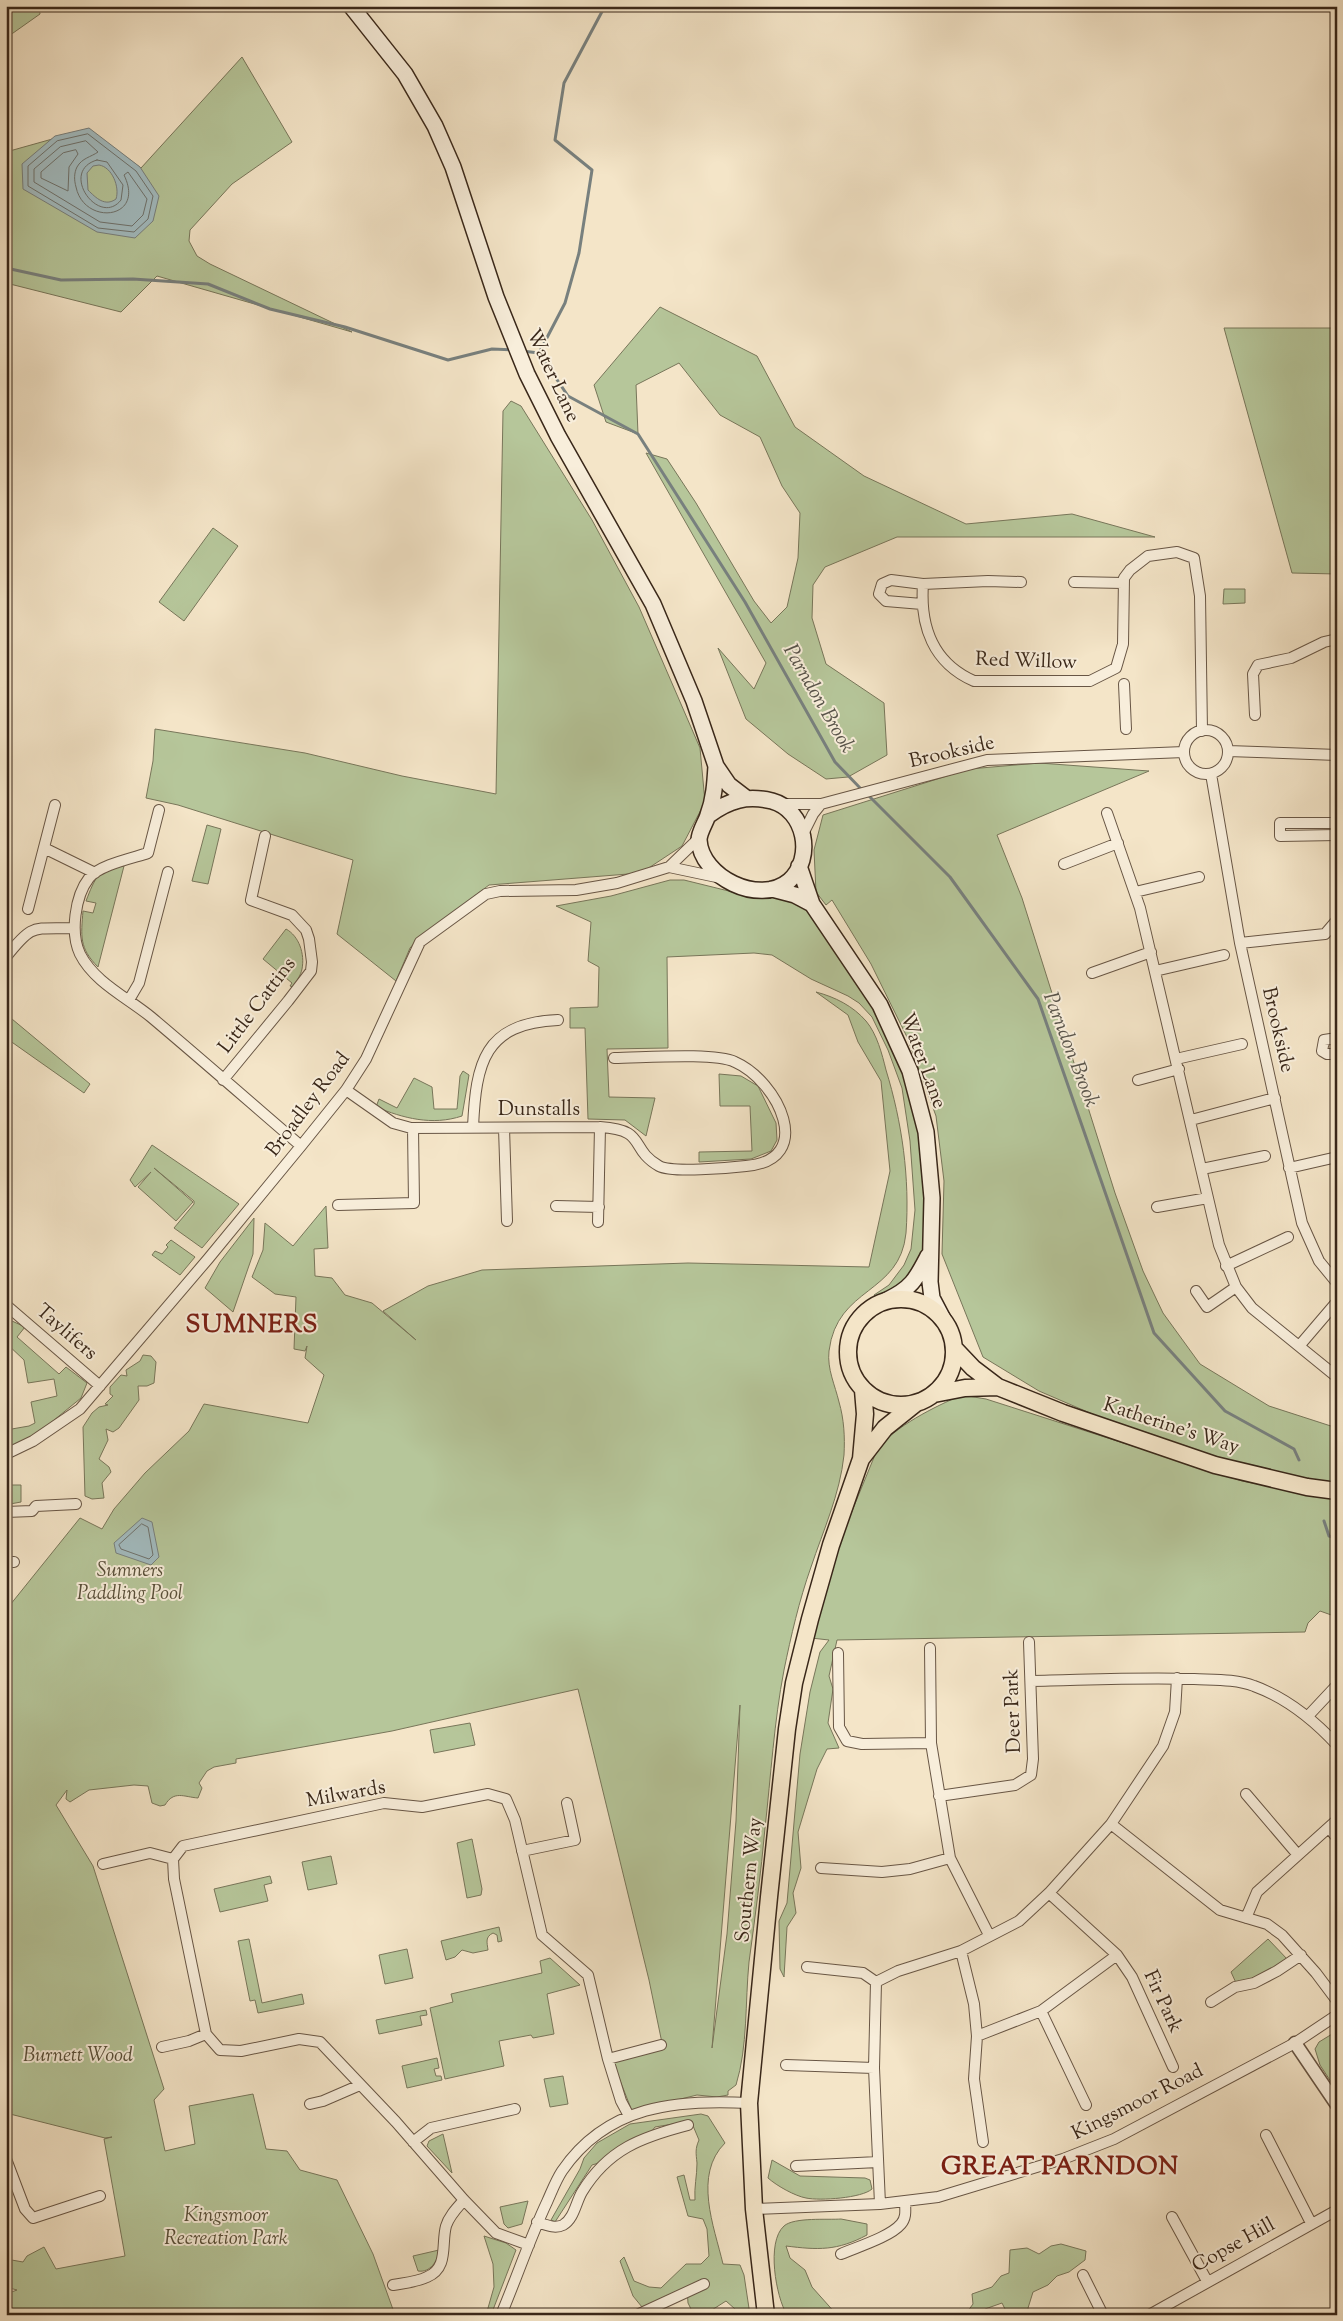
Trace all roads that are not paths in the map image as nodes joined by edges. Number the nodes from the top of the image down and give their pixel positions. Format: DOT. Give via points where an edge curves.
graph roads {
  1 [pos="352,6"];
  2 [pos="1021,582"];
  3 [pos="1074,582"];
  4 [pos="1123,583"];
  5 [pos="923,584"];
  6 [pos="922,604"];
  7 [pos="1337,639"];
  8 [pos="1124,684"];
  9 [pos="1255,715"];
  10 [pos="1126,729"];
  11 [pos="1202,731"];
  12 [pos="1228,751"];
  13 [pos="1184,752"];
  14 [pos="1337,755"];
  15 [pos="716,766"];
  16 [pos="1211,774"];
  17 [pos="746,798"];
  18 [pos="783,804"];
  19 [pos="821,804"];
  20 [pos="55,805"];
  21 [pos="159,810"];
  22 [pos="1107,813"];
  23 [pos="709,815"];
  24 [pos="1337,823"];
  25 [pos="803,834"];
  26 [pos="1337,835"];
  27 [pos="266,836"];
  28 [pos="699,838"];
  29 [pos="1118,843"];
  30 [pos="44,848"];
  31 [pos="1064,864"];
  32 [pos="799,866"];
  33 [pos="669,867"];
  34 [pos="168,872"];
  35 [pos="96,873"];
  36 [pos="1199,877"];
  37 [pos="721,878"];
  38 [pos="772,889"];
  39 [pos="1134,892"];
  40 [pos="812,904"];
  41 [pos="28,909"];
  42 [pos="1337,920"];
  43 [pos="73,928"];
  44 [pos="1240,943"];
  45 [pos="1151,952"];
  46 [pos="1224,955"];
  47 [pos="6,957"];
  48 [pos="1155,970"];
  49 [pos="1092,973"];
  50 [pos="128,1000"];
  51 [pos="558,1020"];
  52 [pos="1337,1038"];
  53 [pos="1242,1044"];
  54 [pos="1337,1054"];
  55 [pos="614,1058"];
  56 [pos="1178,1064"];
  57 [pos="223,1080"];
  58 [pos="1138,1080"];
  59 [pos="346,1090"];
  60 [pos="1275,1098"];
  61 [pos="1191,1120"];
  62 [pos="473,1127"];
  63 [pos="600,1127"];
  64 [pos="413,1128"];
  65 [pos="504,1128"];
  66 [pos="301,1146"];
  67 [pos="1265,1156"];
  68 [pos="1337,1157"];
  69 [pos="1289,1168"];
  70 [pos="1202,1169"];
  71 [pos="1208,1198"];
  72 [pos="338,1205"];
  73 [pos="556,1206"];
  74 [pos="599,1207"];
  75 [pos="1157,1207"];
  76 [pos="507,1221"];
  77 [pos="598,1222"];
  78 [pos="1288,1237"];
  79 [pos="930,1252"];
  80 [pos="1226,1266"];
  81 [pos="1337,1283"];
  82 [pos="1236,1287"];
  83 [pos="1196,1291"];
  84 [pos="887,1300"];
  85 [pos="1335,1304"];
  86 [pos="7,1307"];
  87 [pos="943,1318"];
  88 [pos="1300,1345"];
  89 [pos="954,1348"];
  90 [pos="1337,1377"];
  91 [pos="100,1386"];
  92 [pos="998,1387"];
  93 [pos="863,1390"];
  94 [pos="934,1394"];
  95 [pos="915,1404"];
  96 [pos="6,1454"];
  97 [pos="861,1460"];
  98 [pos="1337,1491"];
  99 [pos="76,1504"];
  100 [pos="6,1512"];
  101 [pos="1029,1642"];
  102 [pos="930,1648"];
  103 [pos="838,1653"];
  104 [pos="1177,1678"];
  105 [pos="1031,1680"];
  106 [pos="1337,1685"];
  107 [pos="1308,1716"];
  108 [pos="931,1743"];
  109 [pos="1337,1745"];
  110 [pos="1246,1794"];
  111 [pos="939,1796"];
  112 [pos="567,1803"];
  113 [pos="1337,1820"];
  114 [pos="1110,1824"];
  115 [pos="1329,1828"];
  116 [pos="1337,1838"];
  117 [pos="522,1851"];
  118 [pos="1298,1856"];
  119 [pos="950,1858"];
  120 [pos="173,1859"];
  121 [pos="102,1864"];
  122 [pos="821,1868"];
  123 [pos="1049,1893"];
  124 [pos="1246,1918"];
  125 [pos="988,1935"];
  126 [pos="961,1951"];
  127 [pos="1301,1954"];
  128 [pos="1118,1955"];
  129 [pos="807,1967"];
  130 [pos="876,1982"];
  131 [pos="1337,2000"];
  132 [pos="1211,2002"];
  133 [pos="1041,2011"];
  134 [pos="1337,2015"];
  135 [pos="206,2034"];
  136 [pos="977,2036"];
  137 [pos="1295,2043"];
  138 [pos="660,2046"];
  139 [pos="162,2047"];
  140 [pos="608,2059"];
  141 [pos="786,2065"];
  142 [pos="1173,2066"];
  143 [pos="874,2068"];
  144 [pos="360,2085"];
  145 [pos="750,2103"];
  146 [pos="310,2104"];
  147 [pos="1086,2105"];
  148 [pos="1337,2105"];
  149 [pos="515,2109"];
  150 [pos="629,2116"];
  151 [pos="688,2125"];
  152 [pos="1266,2135"];
  153 [pos="413,2142"];
  154 [pos="983,2142"];
  155 [pos="6,2159"];
  156 [pos="878,2162"];
  157 [pos="796,2166"];
  158 [pos="100,2196"];
  159 [pos="464,2200"];
  160 [pos="905,2201"];
  161 [pos="880,2204"];
  162 [pos="754,2209"];
  163 [pos="1337,2210"];
  164 [pos="1172,2217"];
  165 [pos="537,2222"];
  166 [pos="1311,2223"];
  167 [pos="529,2245"];
  168 [pos="841,2254"];
  169 [pos="1083,2276"];
  170 [pos="1207,2281"];
  171 [pos="704,2284"];
  172 [pos="393,2285"];
  173 [pos="501,2315"];
  174 [pos="637,2315"];
  175 [pos="766,2315"];
  176 [pos="1103,2315"];
  177 [pos="1149,2315"];
  1 -- 15 [label="main road, Water Lane" via="405,74 435,126 453,167 519,357 558,436 652,604 690,693"];
  2 -- 5 [label="street"];
  3 -- 4 [label="street"];
  4 -- 6 [label="street, Red Willow" via="1123,644 1116,668 1090,681 974,681 957,673 932,645"];
  4 -- 11 [label="street" via="1130,570 1148,556 1177,552 1194,558 1200,596"];
  5 -- 6 [label="street, Red Willow"];
  5 -- 6 [label="street" via="891,580 882,584 879,594 886,602"];
  7 -- 9 [label="street" via="1291,658 1258,665 1253,674"];
  8 -- 10 [label="street"];
  11 -- 12 [label="street" via="1209,730 1222,737"];
  11 -- 13 [label="street" via="1189,738"];
  12 -- 14 [label="street"];
  12 -- 16 [label="street" via="1225,763"];
  13 -- 16 [label="street" via="1192,770"];
  13 -- 19 [label="street, Brookside" via="987,760"];
  15 -- 17 [label="main road, Water Lane" via="729,784"];
  15 -- 23 [label="main road, Water Lane"];
  16 -- 44 [label="street, Brookside"];
  17 -- 18 [label="main road"];
  17 -- 23 [label="main road" via="726,803"];
  18 -- 19 [label="street, Brookside"];
  18 -- 25 [label="main road" via="797,818"];
  19 -- 25 [label="street"];
  20 -- 30 [label="street"];
  21 -- 35 [label="street" via="148,853"];
  22 -- 29 [label="street"];
  23 -- 28 [label="main road"];
  24 -- 26 [label="street" via="1280,823 1280,836"];
  25 -- 32 [label="main road"];
  27 -- 57 [label="street, Little Cattins" via="251,900 292,915 306,930 311,971"];
  28 -- 33 [label="street, Broadley Road"];
  28 -- 37 [label="main road" via="705,862"];
  29 -- 31 [label="street"];
  29 -- 39 [label="street"];
  30 -- 35 [label="street"];
  30 -- 41 [label="street"];
  32 -- 38 [label="main road" via="789,881"];
  32 -- 40 [label="main road, Water Lane"];
  33 -- 37 [label="street, Broadley Road"];
  33 -- 59 [label="street, Broadley Road" via="595,888 486,894 420,942 370,1052"];
  34 -- 50 [label="street" via="139,983"];
  35 -- 43 [label="street, Little Cattins" via="89,877"];
  36 -- 39 [label="street"];
  37 -- 38 [label="main road" via="746,889"];
  38 -- 40 [label="main road"];
  39 -- 45 [label="street"];
  40 -- 79 [label="main road, Water Lane" via="880,1005 910,1071 926,1132 932,1198"];
  42 -- 44 [label="street" via="1325,934"];
  43 -- 47 [label="street" via="34,929 25,933"];
  43 -- 50 [label="street, Little Cattins" via="80,954 92,971"];
  44 -- 60 [label="street, Brookside"];
  45 -- 48 [label="street"];
  45 -- 49 [label="street"];
  46 -- 48 [label="street"];
  48 -- 56 [label="street"];
  50 -- 57 [label="street, Little Cattins"];
  51 -- 62 [label="street" via="522,1024 505,1032 484,1056 475,1085"];
  52 -- 54 [label="street" via="1324,1040 1322,1051"];
  53 -- 56 [label="street"];
  55 -- 63 [label="street" via="705,1058 733,1061 753,1071 782,1110 784,1145 771,1159 749,1166 661,1167 646,1156 634,1135 620,1128"];
  56 -- 58 [label="street"];
  56 -- 61 [label="street"];
  57 -- 66 [label="street, Little Cattins"];
  59 -- 64 [label="street, Dunstalls" via="394,1123"];
  59 -- 66 [label="street, Broadley Road"];
  60 -- 61 [label="street"];
  60 -- 69 [label="street, Brookside"];
  61 -- 70 [label="street"];
  62 -- 64 [label="street, Dunstalls"];
  62 -- 65 [label="street, Dunstalls"];
  63 -- 65 [label="street, Dunstalls"];
  63 -- 74 [label="street, Dunstalls"];
  64 -- 72 [label="street" via="414,1203"];
  65 -- 76 [label="street"];
  66 -- 91 [label="street, Broadley Road"];
  67 -- 70 [label="street"];
  68 -- 69 [label="street"];
  69 -- 81 [label="street, Brookside" via="1309,1243"];
  70 -- 71 [label="street"];
  71 -- 75 [label="street"];
  71 -- 80 [label="street"];
  73 -- 74 [label="street"];
  74 -- 77 [label="street, Dunstalls"];
  78 -- 80 [label="street"];
  79 -- 84 [label="main road, Water Lane" via="914,1282 904,1292"];
  79 -- 87 [label="main road, Water Lane" via="932,1298"];
  80 -- 82 [label="street"];
  82 -- 83 [label="street" via="1207,1307"];
  82 -- 88 [label="street" via="1252,1308"];
  84 -- 87 [label="main road" via="911,1299 929,1306"];
  84 -- 93 [label="main road" via="864,1313 848,1339 850,1370"];
  85 -- 88 [label="street"];
  86 -- 91 [label="street, Taylifers"];
  87 -- 89 [label="main road"];
  88 -- 90 [label="street"];
  89 -- 92 [label="main road, Katherine's Way"];
  89 -- 94 [label="main road" via="949,1375"];
  91 -- 96 [label="street, Broadley Road" via="80,1409 61,1424"];
  92 -- 94 [label="main road, Katherine's Way" via="965,1388"];
  92 -- 98 [label="main road, Katherine's Way" via="1063,1414 1215,1464"];
  93 -- 95 [label="main road" via="884,1403 897,1406"];
  93 -- 97 [label="main road, Southern Way" via="865,1414"];
  94 -- 95 [label="main road"];
  95 -- 97 [label="main road, Southern Way" via="885,1428"];
  97 -- 145 [label="main road, Southern Way" via="831,1545 794,1683 784,1749"];
  99 -- 100 [label="street" via="36,1506 32,1511"];
  101 -- 105 [label="street, Deer Park"];
  102 -- 108 [label="street"];
  103 -- 108 [label="street" via="840,1727 847,1741 862,1744"];
  104 -- 105 [label="street"];
  104 -- 107 [label="street" via="1252,1685 1280,1696"];
  104 -- 114 [label="street" via="1175,1712 1164,1746"];
  105 -- 111 [label="street, Deer Park" via="1034,1759 1031,1775 1015,1785"];
  106 -- 107 [label="street"];
  107 -- 109 [label="street"];
  108 -- 111 [label="street"];
  110 -- 118 [label="street"];
  111 -- 119 [label="street"];
  112 -- 117 [label="street" via="576,1840"];
  113 -- 115 [label="street"];
  114 -- 123 [label="street"];
  114 -- 124 [label="street" via="1220,1910"];
  115 -- 116 [label="street"];
  115 -- 118 [label="street"];
  117 -- 120 [label="street, Milwards" via="506,1799 488,1794 422,1807 384,1803 183,1846"];
  117 -- 140 [label="street, Milwards" via="542,1935 588,1975"];
  118 -- 124 [label="street" via="1257,1892"];
  119 -- 122 [label="street" via="910,1869 882,1872"];
  119 -- 125 [label="street"];
  120 -- 121 [label="street" via="150,1853"];
  120 -- 135 [label="street" via="174,1879"];
  123 -- 125 [label="street" via="1019,1921"];
  123 -- 128 [label="street, Fir Park"];
  124 -- 127 [label="street" via="1267,1924"];
  125 -- 126 [label="street"];
  126 -- 130 [label="street"];
  126 -- 136 [label="street" via="974,2004"];
  127 -- 131 [label="street"];
  127 -- 132 [label="street" via="1277,1972 1235,1988"];
  128 -- 133 [label="street, Fir Park"];
  128 -- 142 [label="street, Fir Park" via="1132,1977"];
  129 -- 130 [label="street" via="863,1973"];
  130 -- 143 [label="street"];
  133 -- 136 [label="street, Fir Park"];
  133 -- 147 [label="street"];
  134 -- 137 [label="street, Kingsmoor Road"];
  135 -- 139 [label="street"];
  135 -- 144 [label="street" via="220,2050 241,2051 299,2039 320,2042"];
  136 -- 154 [label="street" via="974,2079"];
  137 -- 148 [label="street"];
  137 -- 160 [label="street, Kingsmoor Road" via="1114,2139 962,2191 938,2198"];
  138 -- 140 [label="street"];
  140 -- 150 [label="street, Milwards"];
  141 -- 143 [label="street"];
  143 -- 156 [label="street"];
  144 -- 146 [label="street"];
  144 -- 153 [label="street"];
  145 -- 150 [label="street" via="671,2103"];
  145 -- 162 [label="main road, Southern Way"];
  149 -- 153 [label="street" via="431,2128"];
  150 -- 165 [label="street" via="595,2134 578,2151 561,2172"];
  151 -- 165 [label="street" via="630,2144 598,2168 581,2193 569,2221 563,2225 556,2227"];
  152 -- 166 [label="street"];
  153 -- 159 [label="street"];
  155 -- 158 [label="street" via="25,2209 33,2218"];
  156 -- 157 [label="street"];
  156 -- 161 [label="street"];
  159 -- 167 [label="street" via="496,2234"];
  159 -- 172 [label="street" via="446,2227 445,2256 438,2268 428,2277"];
  160 -- 161 [label="street, Kingsmoor Road"];
  160 -- 168 [label="street" via="906,2215 901,2224 884,2236"];
  161 -- 162 [label="street, Kingsmoor Road"];
  162 -- 175 [label="main road, Southern Way"];
  163 -- 166 [label="street, Copse Hill"];
  164 -- 170 [label="street"];
  165 -- 167 [label="street"];
  166 -- 170 [label="street, Copse Hill"];
  167 -- 173 [label="street"];
  169 -- 176 [label="street"];
  170 -- 177 [label="street, Copse Hill"];
  171 -- 174 [label="street"];
}
